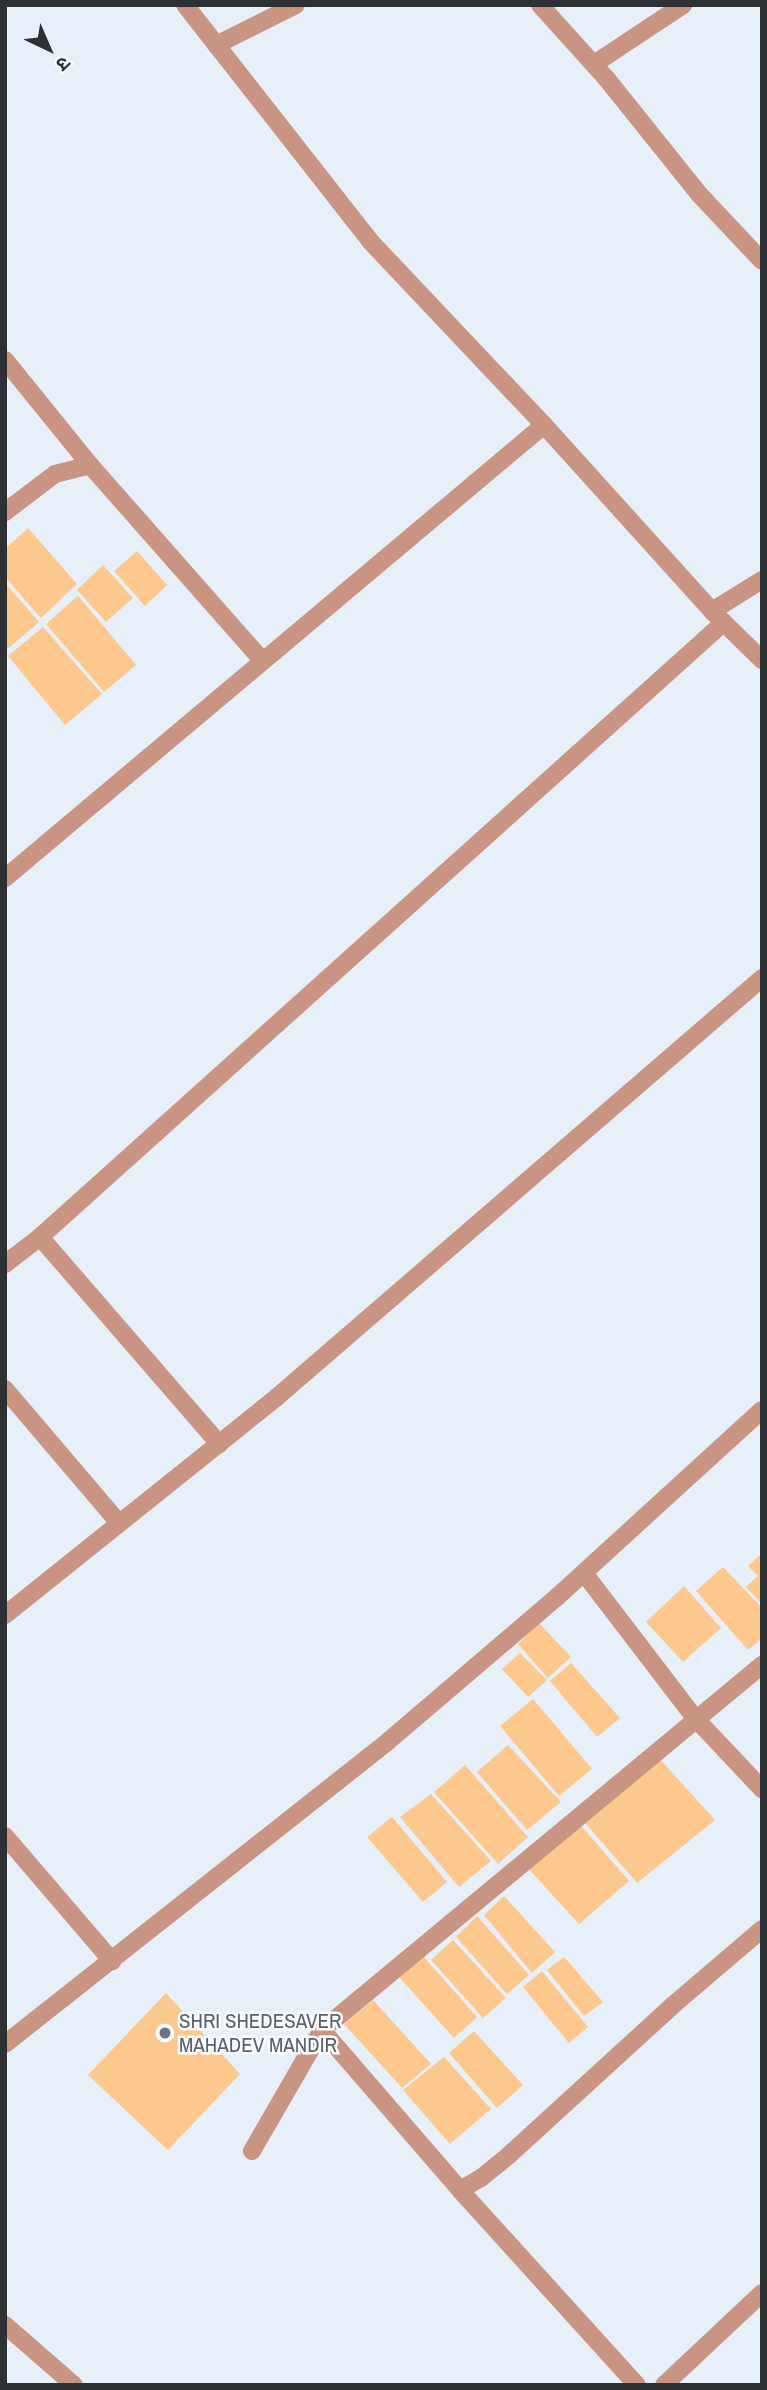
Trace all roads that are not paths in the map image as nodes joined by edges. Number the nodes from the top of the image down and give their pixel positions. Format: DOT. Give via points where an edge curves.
graph roads {
  1 [pos="185,5"];
  2 [pos="296,5"];
  3 [pos="540,5"];
  4 [pos="682,5"];
  5 [pos="216,45"];
  6 [pos="594,64"];
  7 [pos="762,261"];
  8 [pos="5,360"];
  9 [pos="544,425"];
  10 [pos="90,465"];
  11 [pos="5,512"];
  12 [pos="762,580"];
  13 [pos="718,617"];
  14 [pos="762,660"];
  15 [pos="263,661"];
  16 [pos="5,878"];
  17 [pos="762,978"];
  18 [pos="40,1237"];
  19 [pos="5,1264"];
  20 [pos="5,1390"];
  21 [pos="762,1410"];
  22 [pos="219,1444"];
  23 [pos="119,1523"];
  24 [pos="584,1573"];
  25 [pos="5,1615"];
  26 [pos="762,1665"];
  27 [pos="695,1718"];
  28 [pos="762,1789"];
  29 [pos="5,1836"];
  30 [pos="762,1928"];
  31 [pos="112,1961"];
  32 [pos="322,2030"];
  33 [pos="5,2044"];
  34 [pos="252,2151"];
  35 [pos="460,2190"];
  36 [pos="762,2293"];
  37 [pos="5,2325"];
  38 [pos="74,2385"];
  39 [pos="637,2385"];
  40 [pos="664,2385"];
  1 -- 5 [label="street"];
  2 -- 5 [label="street"];
  3 -- 6 [label="street"];
  4 -- 6 [label="street"];
  5 -- 9 [label="street" via="371,242"];
  6 -- 7 [label="street" via="698,193"];
  8 -- 10 [label="street"];
  9 -- 13 [label="street"];
  9 -- 15 [label="street"];
  10 -- 11 [label="street" via="55,474"];
  10 -- 15 [label="street"];
  12 -- 13 [label="street"];
  13 -- 14 [label="street"];
  13 -- 18 [label="street"];
  15 -- 16 [label="street"];
  17 -- 22 [label="street"];
  18 -- 19 [label="street"];
  18 -- 22 [label="street"];
  20 -- 23 [label="street"];
  21 -- 24 [label="street"];
  22 -- 23 [label="street"];
  23 -- 25 [label="street"];
  24 -- 27 [label="street"];
  24 -- 31 [label="street" via="386,1743"];
  26 -- 27 [label="street"];
  27 -- 28 [label="street"];
  27 -- 32 [label="street"];
  29 -- 31 [label="street"];
  30 -- 35 [label="street" via="509,2155"];
  31 -- 33 [label="street"];
  32 -- 34 [label="street"];
  32 -- 35 [label="street"];
  35 -- 39 [label="street"];
  36 -- 40 [label="street"];
  37 -- 38 [label="street"];
}
